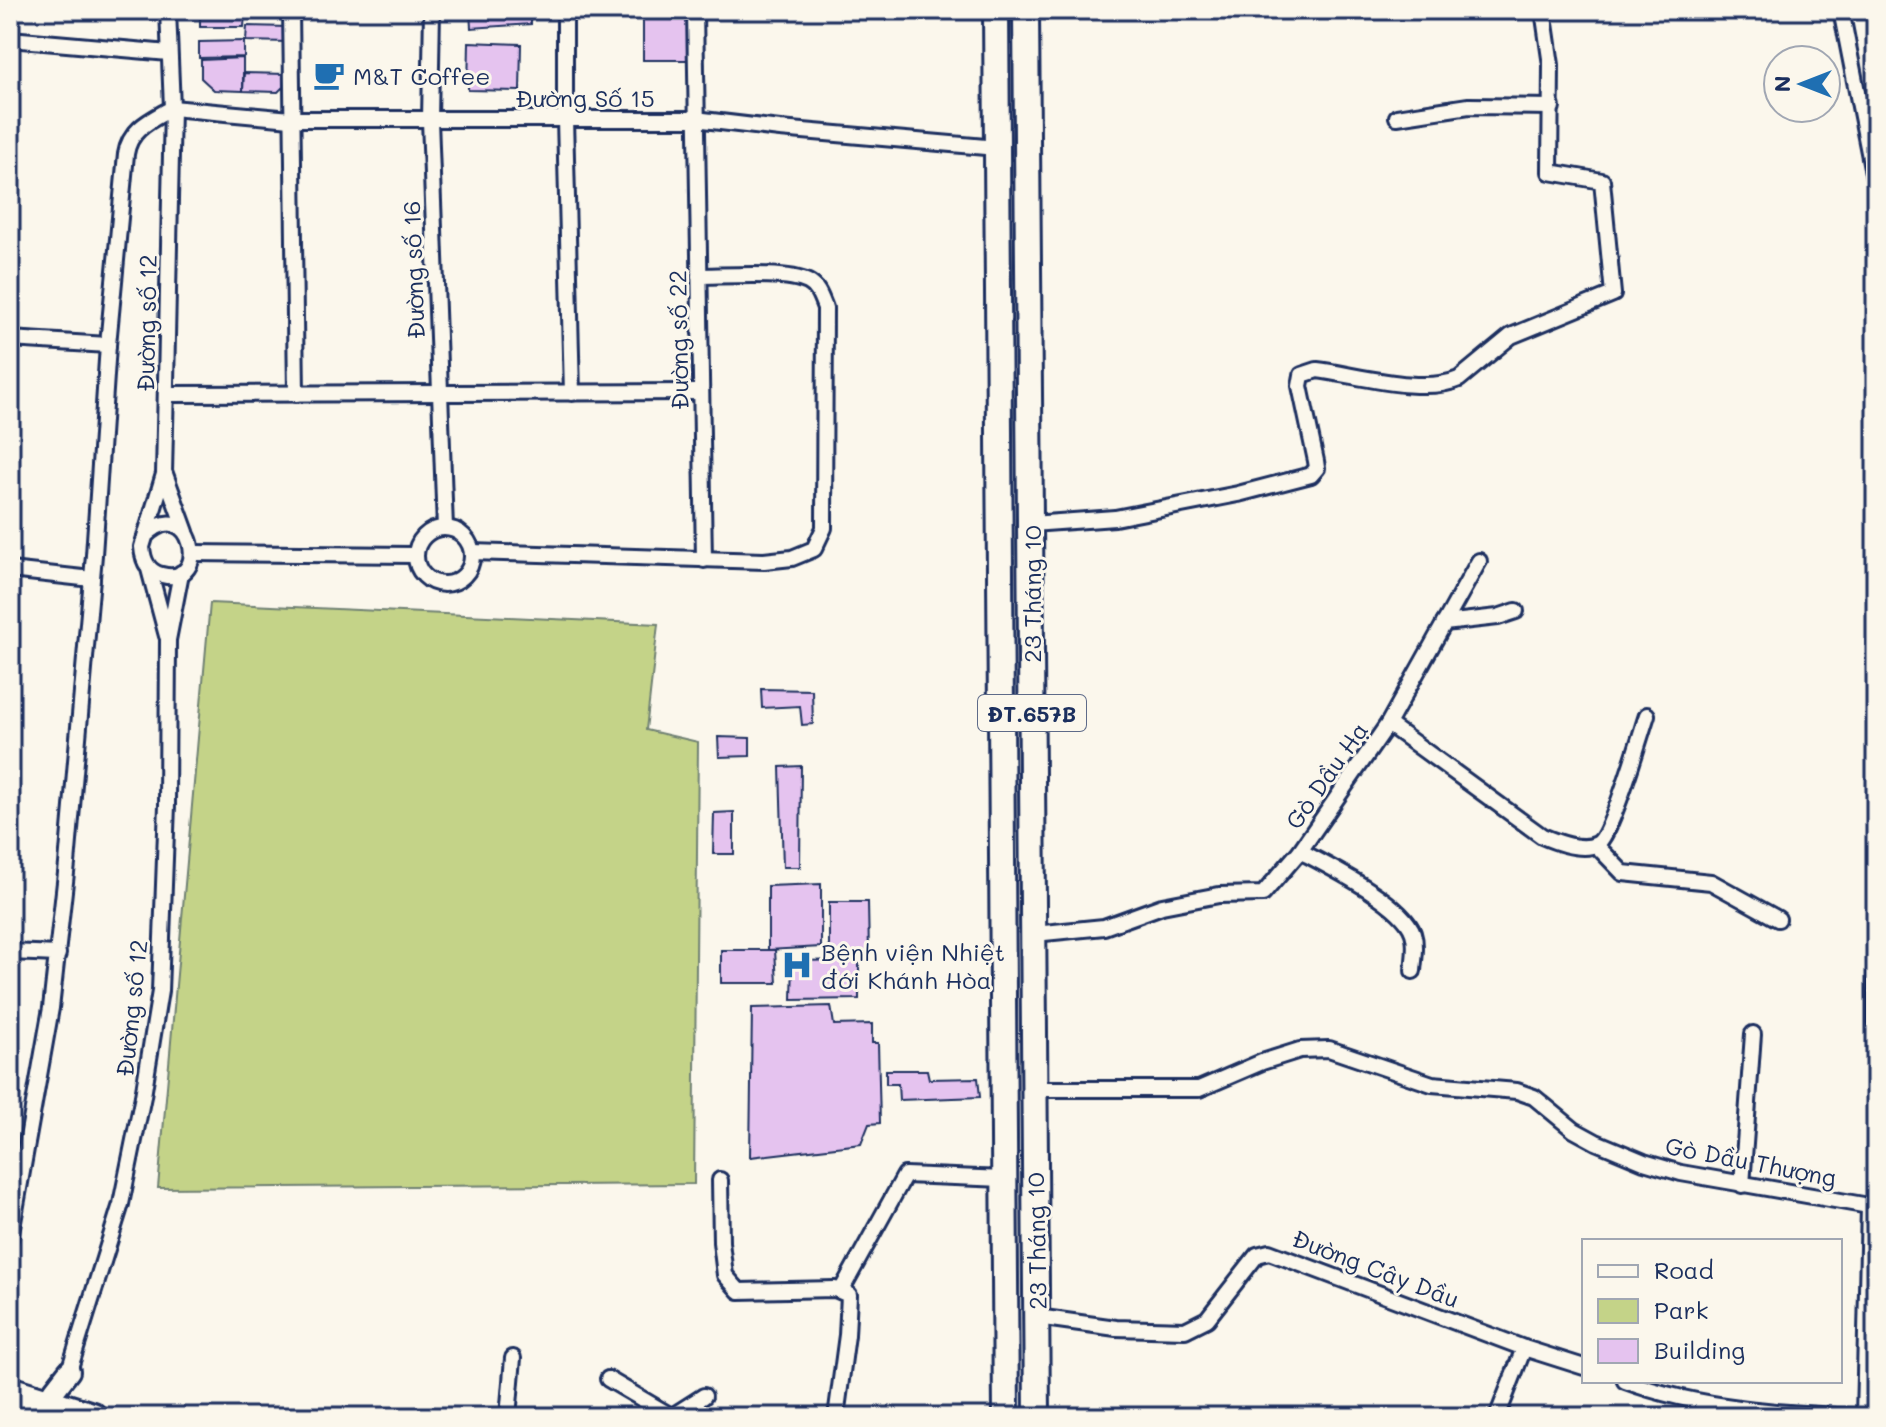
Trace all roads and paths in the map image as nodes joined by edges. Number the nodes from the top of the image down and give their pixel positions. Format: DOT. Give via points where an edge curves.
graph roads {
  1 [pos="168,10"];
  2 [pos="291,10"];
  3 [pos="432,10"];
  4 [pos="565,10"];
  5 [pos="695,10"];
  6 [pos="996,10"];
  7 [pos="1026,10"];
  8 [pos="1543,10"];
  9 [pos="1841,10"];
  10 [pos="10,39"];
  11 [pos="169,53"];
  12 [pos="1552,107"];
  13 [pos="172,108"];
  14 [pos="1397,117"];
  15 [pos="291,119"];
  16 [pos="565,119"];
  17 [pos="695,119"];
  18 [pos="430,120"];
  19 [pos="997,148"];
  20 [pos="1876,188"];
  21 [pos="699,276"];
  22 [pos="10,339"];
  23 [pos="108,345"];
  24 [pos="701,392"];
  25 [pos="572,393"];
  26 [pos="166,394"];
  27 [pos="296,394"];
  28 [pos="164,474"];
  29 [pos="1031,524"];
  30 [pos="445,528"];
  31 [pos="186,532"];
  32 [pos="145,536"];
  33 [pos="472,552"];
  34 [pos="193,553"];
  35 [pos="415,555"];
  36 [pos="704,560"];
  37 [pos="1479,561"];
  38 [pos="149,569"];
  39 [pos="10,570"];
  40 [pos="181,573"];
  41 [pos="92,579"];
  42 [pos="1516,611"];
  43 [pos="1444,623"];
  44 [pos="168,640"];
  45 [pos="1647,715"];
  46 [pos="1388,724"];
  47 [pos="1596,845"];
  48 [pos="1300,851"];
  49 [pos="1778,919"];
  50 [pos="1034,934"];
  51 [pos="10,952"];
  52 [pos="58,954"];
  53 [pos="1876,955"];
  54 [pos="1413,971"];
  55 [pos="1876,1023"];
  56 [pos="1753,1034"];
  57 [pos="1034,1089"];
  58 [pos="1004,1179"];
  59 [pos="720,1180"];
  60 [pos="1742,1185"];
  61 [pos="1872,1204"];
  62 [pos="10,1239"];
  63 [pos="841,1291"];
  64 [pos="1037,1317"];
  65 [pos="1524,1348"];
  66 [pos="513,1358"];
  67 [pos="1582,1366"];
  68 [pos="69,1371"];
  69 [pos="1870,1377"];
  70 [pos="608,1379"];
  71 [pos="1631,1383"];
  72 [pos="10,1391"];
  73 [pos="704,1396"];
  74 [pos="62,1412"];
  75 [pos="671,1416"];
  76 [pos="508,1417"];
  77 [pos="836,1417"];
  78 [pos="1006,1417"];
  79 [pos="1037,1417"];
  80 [pos="1497,1417"];
  81 [pos="1864,1417"];
  1 -- 11 [label="street"];
  2 -- 15 [label="street"];
  3 -- 18 [label="street, Đường số 16"];
  4 -- 16 [label="street"];
  5 -- 17 [label="street"];
  6 -- 19 [label="main road, 23 Tháng 10 / ĐT.657B"];
  7 -- 29 [label="main road, 23 Tháng 10 / ĐT.657B"];
  8 -- 12 [label="street"];
  9 -- 20 [label="street"];
  10 -- 11 [label="street"];
  11 -- 13 [label="street"];
  12 -- 14 [label="street" via="1469,106"];
  12 -- 29 [label="street" via="1550,172 1602,181 1613,294 1511,336 1449,383 1307,371 1300,386 1317,468 1311,475 1115,518"];
  13 -- 15 [label="street, Đường Số 15"];
  13 -- 23 [label="street" via="137,129 127,147"];
  13 -- 26 [label="street, Đường số 12"];
  15 -- 18 [label="street, Đường Số 15"];
  15 -- 27 [label="street"];
  16 -- 17 [label="street, Đường Số 15"];
  16 -- 18 [label="street, Đường Số 15"];
  16 -- 25 [label="street"];
  17 -- 19 [label="street, Đường Số 15"];
  17 -- 21 [label="street, Đường số 22"];
  18 -- 30 [label="street, Đường số 16"];
  19 -- 58 [label="main road, 23 Tháng 10 / ĐT.657B"];
  21 -- 24 [label="street, Đường số 22"];
  21 -- 36 [label="street" via="808,282 825,308 824,528 814,549 764,561"];
  22 -- 23 [label="street"];
  23 -- 41 [label="street"];
  24 -- 25 [label="street"];
  24 -- 36 [label="street, Đường số 22"];
  25 -- 27 [label="street"];
  26 -- 27 [label="street"];
  26 -- 28 [label="street, Đường số 12"];
  28 -- 31 [label="street"];
  28 -- 32 [label="street, Đường số 12"];
  29 -- 50 [label="main road, 23 Tháng 10 / ĐT.657B"];
  30 -- 33 [label="street" via="463,535"];
  30 -- 35 [label="street" via="428,533"];
  31 -- 32 [label="street" via="165,524"];
  31 -- 34 [label="street"];
  32 -- 38 [label="street" via="143,559"];
  33 -- 35 [label="street" via="469,571 445,585 427,580"];
  33 -- 36 [label="street"];
  34 -- 35 [label="street"];
  34 -- 40 [label="street"];
  37 -- 43 [label="street"];
  38 -- 40 [label="street" via="159,575"];
  38 -- 44 [label="street, Đường số 12"];
  39 -- 41 [label="street"];
  40 -- 44 [label="street, Đường số 12"];
  41 -- 52 [label="street"];
  42 -- 43 [label="street"];
  43 -- 46 [label="street"];
  44 -- 68 [label="street, Đường số 12" via="160,991 121,1204"];
  45 -- 47 [label="street" via="1613,817"];
  46 -- 47 [label="street, Gò Dầu Hạ" via="1535,832 1562,843"];
  46 -- 48 [label="street, Gò Dầu Hạ"];
  47 -- 49 [label="street" via="1623,873 1711,882"];
  48 -- 50 [label="street, Gò Dầu Hạ" via="1263,894 1219,895 1162,906 1104,927"];
  48 -- 54 [label="street" via="1401,914 1414,936"];
  50 -- 57 [label="main road, 23 Tháng 10 / ĐT.657B"];
  51 -- 52 [label="street"];
  52 -- 62 [label="street"];
  53 -- 55 [label="street"];
  56 -- 60 [label="street"];
  57 -- 60 [label="street, Gò Dầu Thượng" via="1199,1089 1300,1050 1329,1049 1432,1084 1517,1091 1534,1097 1574,1130 1620,1152 1681,1173"];
  57 -- 64 [label="main road, 23 Tháng 10 / ĐT.657B"];
  58 -- 63 [label="street" via="905,1175"];
  58 -- 78 [label="main road, 23 Tháng 10 / ĐT.657B"];
  59 -- 63 [label="street" via="725,1275 739,1291"];
  60 -- 61 [label="street, Gò Dầu Thượng"];
  61 -- 69 [label="street"];
  63 -- 77 [label="street" via="849,1295"];
  64 -- 65 [label="street, Đường Cây Dầu" via="1116,1328 1185,1330 1207,1319 1257,1255 1269,1252"];
  64 -- 79 [label="main road, 23 Tháng 10 / ĐT.657B"];
  65 -- 67 [label="street, Đường Cây Dầu"];
  65 -- 80 [label="street"];
  66 -- 76 [label="street"];
  68 -- 74 [label="main road"];
  69 -- 81 [label="street"];
  70 -- 75 [label="street"];
  71 -- 81 [label="street" via="1756,1409"];
  72 -- 74 [label="highway"];
  73 -- 75 [label="street"];
}
